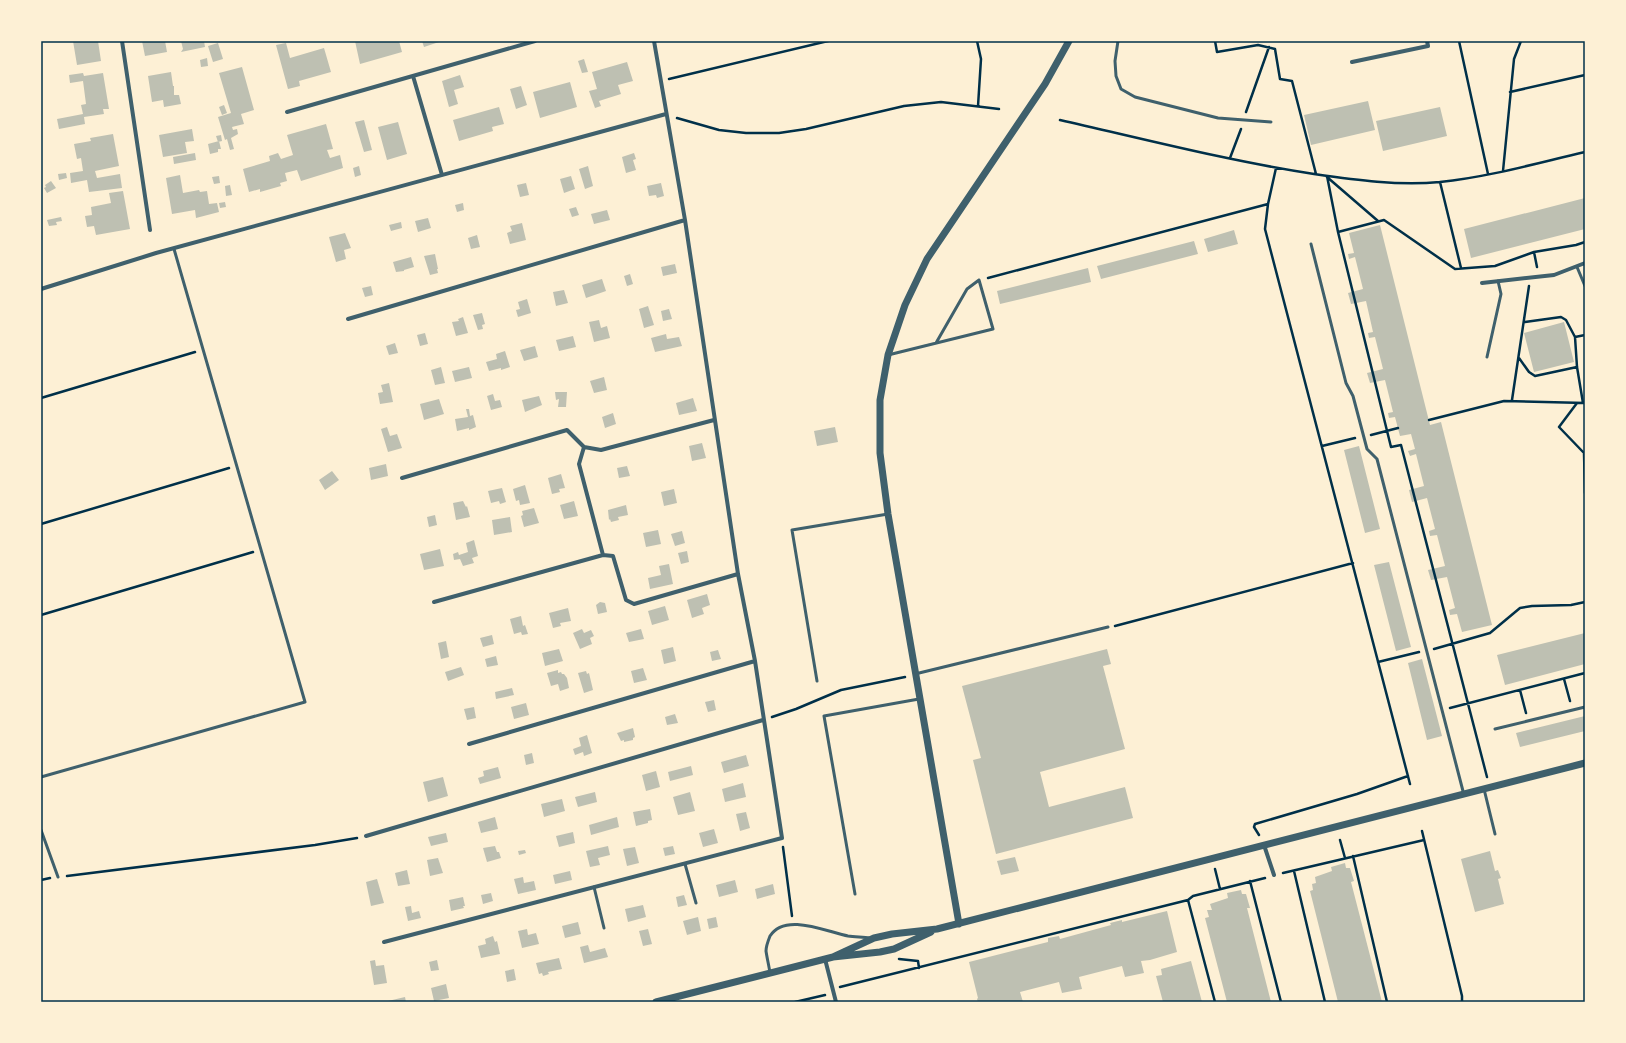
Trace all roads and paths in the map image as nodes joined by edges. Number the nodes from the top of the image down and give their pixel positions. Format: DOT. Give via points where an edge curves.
graph roads {
  1 [pos="122,41"];
  2 [pos="535,41"];
  3 [pos="654,41"];
  4 [pos="828,41"];
  5 [pos="978,41"];
  6 [pos="1069,41"];
  7 [pos="1118,41"];
  8 [pos="1215,41"];
  9 [pos="1427,41"];
  10 [pos="1459,41"];
  11 [pos="1520,41"];
  12 [pos="1269,48"];
  13 [pos="1352,62"];
  14 [pos="1585,75"];
  15 [pos="413,76"];
  16 [pos="661,81"];
  17 [pos="1510,92"];
  18 [pos="978,106"];
  19 [pos="999,109"];
  20 [pos="287,112"];
  21 [pos="666,114"];
  22 [pos="1060,120"];
  23 [pos="1244,120"];
  24 [pos="1271,122"];
  25 [pos="1585,152"];
  26 [pos="1230,158"];
  27 [pos="1276,168"];
  28 [pos="1503,171"];
  29 [pos="1316,174"];
  30 [pos="1488,174"];
  31 [pos="442,175"];
  32 [pos="1327,176"];
  33 [pos="1440,182"];
  34 [pos="1268,204"];
  35 [pos="684,220"];
  36 [pos="1378,221"];
  37 [pos="150,230"];
  38 [pos="1338,232"];
  39 [pos="1585,242"];
  40 [pos="1311,244"];
  41 [pos="174,249"];
  42 [pos="1534,252"];
  43 [pos="1585,263"];
  44 [pos="1577,267"];
  45 [pos="1461,268"];
  46 [pos="1538,277"];
  47 [pos="1530,278"];
  48 [pos="979,280"];
  49 [pos="1498,281"];
  50 [pos="1482,283"];
  51 [pos="1585,286"];
  52 [pos="41,289"];
  53 [pos="348,319"];
  54 [pos="1525,322"];
  55 [pos="1585,335"];
  56 [pos="1575,338"];
  57 [pos="936,343"];
  58 [pos="203,350"];
  59 [pos="888,355"];
  60 [pos="1487,358"];
  61 [pos="1519,358"];
  62 [pos="1576,367"];
  63 [pos="41,398"];
  64 [pos="1512,400"];
  65 [pos="1577,403"];
  66 [pos="1584,403"];
  67 [pos="714,420"];
  68 [pos="1429,420"];
  69 [pos="584,446"];
  70 [pos="237,466"];
  71 [pos="402,478"];
  72 [pos="1585,493"];
  73 [pos="888,514"];
  74 [pos="41,524"];
  75 [pos="261,550"];
  76 [pos="603,555"];
  77 [pos="1353,563"];
  78 [pos="738,574"];
  79 [pos="434,602"];
  80 [pos="1585,602"];
  81 [pos="41,615"];
  82 [pos="1108,628"];
  83 [pos="1453,644"];
  84 [pos="1426,651"];
  85 [pos="754,661"];
  86 [pos="1378,662"];
  87 [pos="1585,673"];
  88 [pos="915,674"];
  89 [pos="1564,678"];
  90 [pos="817,681"];
  91 [pos="1520,690"];
  92 [pos="919,700"];
  93 [pos="1468,703"];
  94 [pos="1585,707"];
  95 [pos="1442,710"];
  96 [pos="1572,710"];
  97 [pos="763,720"];
  98 [pos="1528,721"];
  99 [pos="1495,729"];
  100 [pos="469,744"];
  101 [pos="1585,764"];
  102 [pos="1408,776"];
  103 [pos="41,777"];
  104 [pos="1410,784"];
  105 [pos="1487,789"];
  106 [pos="1464,794"];
  107 [pos="41,830"];
  108 [pos="1422,831"];
  109 [pos="1495,834"];
  110 [pos="366,836"];
  111 [pos="782,838"];
  112 [pos="1340,840"];
  113 [pos="1424,840"];
  114 [pos="1264,846"];
  115 [pos="1353,856"];
  116 [pos="1344,858"];
  117 [pos="1213,859"];
  118 [pos="685,864"];
  119 [pos="1294,871"];
  120 [pos="1274,875"];
  121 [pos="58,877"];
  122 [pos="41,880"];
  123 [pos="1250,881"];
  124 [pos="594,887"];
  125 [pos="1220,889"];
  126 [pos="855,894"];
  127 [pos="1188,900"];
  128 [pos="696,902"];
  129 [pos="794,924"];
  130 [pos="959,924"];
  131 [pos="604,928"];
  132 [pos="936,929"];
  133 [pos="874,938"];
  134 [pos="384,942"];
  135 [pos="833,957"];
  136 [pos="825,959"];
  137 [pos="896,959"];
  138 [pos="919,968"];
  139 [pos="770,972"];
  140 [pos="840,987"];
  141 [pos="833,990"];
  142 [pos="809,998"];
  143 [pos="656,1002"];
  144 [pos="795,1002"];
  145 [pos="810,1002"];
  146 [pos="836,1002"];
  147 [pos="1215,1002"];
  148 [pos="1281,1002"];
  149 [pos="1325,1002"];
  150 [pos="1387,1002"];
  151 [pos="1462,1002"];
  1 -- 37 [label="street"];
  2 -- 15 [label="street"];
  3 -- 16 [label="street"];
  4 -- 16 [label="path"];
  5 -- 18 [label="path" via="981,59"];
  6 -- 59 [label="street" via="1045,84 927,259 905,305"];
  7 -- 23 [label="lane" via="1116,76 1121,89 1135,98 1218,118"];
  8 -- 12 [label="path" via="1217,52 1258,45"];
  9 -- 13 [label="street" via="1428,46"];
  10 -- 30 [label="path"];
  11 -- 17 [label="path" via="1514,60"];
  12 -- 23 [label="path"];
  12 -- 29 [label="path" via="1275,49 1280,79 1292,81"];
  14 -- 17 [label="path"];
  15 -- 20 [label="street"];
  15 -- 31 [label="street"];
  16 -- 21 [label="street"];
  17 -- 28 [label="path"];
  18 -- 19 [label="path"];
  18 -- 21 [label="path" via="941,102 904,106 779,133 719,130"];
  21 -- 31 [label="street"];
  21 -- 35 [label="street"];
  22 -- 26 [label="path"];
  23 -- 24 [label="lane"];
  23 -- 26 [label="path"];
  25 -- 28 [label="path"];
  26 -- 27 [label="path"];
  27 -- 29 [label="path"];
  27 -- 34 [label="path"];
  28 -- 30 [label="path"];
  29 -- 32 [label="path"];
  30 -- 33 [label="path"];
  31 -- 41 [label="street"];
  32 -- 33 [label="path" via="1391,184"];
  32 -- 36 [label="path"];
  32 -- 38 [label="path"];
  33 -- 45 [label="path"];
  34 -- 48 [label="path"];
  34 -- 77 [label="path" via="1265,229"];
  35 -- 53 [label="street"];
  35 -- 67 [label="street"];
  36 -- 38 [label="path"];
  36 -- 45 [label="path" via="1384,220 1455,269"];
  38 -- 83 [label="path" via="1391,447 1402,445"];
  39 -- 42 [label="path"];
  40 -- 84 [label="lane" via="1346,383 1353,396 1367,448 1377,459"];
  41 -- 52 [label="street"];
  41 -- 58 [label="lane"];
  42 -- 45 [label="path" via="1495,266"];
  42 -- 46 [label="path"];
  43 -- 44 [label="street"];
  44 -- 46 [label="street" via="1554,275"];
  44 -- 51 [label="lane"];
  46 -- 47 [label="street"];
  47 -- 49 [label="street"];
  47 -- 54 [label="path"];
  48 -- 57 [label="lane" via="967,290"];
  48 -- 57 [label="lane" via="993,329"];
  49 -- 50 [label="street"];
  49 -- 60 [label="lane" via="1501,294"];
  54 -- 56 [label="path" via="1561,317 1566,320"];
  54 -- 61 [label="path"];
  55 -- 56 [label="path"];
  56 -- 62 [label="path"];
  57 -- 59 [label="lane"];
  58 -- 63 [label="path"];
  58 -- 70 [label="lane"];
  59 -- 73 [label="street" via="880,400 880,453"];
  61 -- 62 [label="path" via="1535,376"];
  61 -- 64 [label="path"];
  62 -- 66 [label="path"];
  64 -- 65 [label="path"];
  64 -- 68 [label="path"];
  65 -- 66 [label="path"];
  65 -- 72 [label="path" via="1559,428 1584,453"];
  67 -- 69 [label="street" via="601,450"];
  67 -- 78 [label="street"];
  69 -- 71 [label="street" via="567,430"];
  69 -- 76 [label="street" via="579,464"];
  70 -- 74 [label="path"];
  70 -- 75 [label="lane"];
  73 -- 88 [label="street"];
  73 -- 90 [label="lane" via="792,530"];
  75 -- 81 [label="path"];
  75 -- 103 [label="lane" via="305,702"];
  76 -- 78 [label="street" via="613,556 626,600 634,604"];
  76 -- 79 [label="street"];
  77 -- 82 [label="path"];
  77 -- 86 [label="path"];
  78 -- 85 [label="street"];
  80 -- 83 [label="path" via="1520,608 1490,633"];
  82 -- 88 [label="lane"];
  83 -- 84 [label="path"];
  83 -- 93 [label="path"];
  84 -- 86 [label="path"];
  84 -- 95 [label="lane"];
  85 -- 97 [label="street"];
  85 -- 100 [label="street"];
  86 -- 102 [label="path"];
  87 -- 89 [label="path"];
  88 -- 92 [label="street"];
  88 -- 97 [label="path" via="841,690"];
  89 -- 91 [label="path"];
  89 -- 96 [label="path"];
  91 -- 93 [label="path"];
  91 -- 98 [label="path"];
  92 -- 126 [label="lane" via="824,716"];
  92 -- 130 [label="street"];
  93 -- 95 [label="path"];
  93 -- 105 [label="path"];
  94 -- 96 [label="lane"];
  95 -- 106 [label="lane"];
  96 -- 98 [label="lane"];
  97 -- 110 [label="street"];
  97 -- 111 [label="street"];
  98 -- 99 [label="lane"];
  101 -- 105 [label="street"];
  102 -- 104 [label="path"];
  102 -- 114 [label="path" via="1255,824"];
  105 -- 106 [label="street"];
  105 -- 109 [label="lane"];
  106 -- 114 [label="street"];
  107 -- 121 [label="lane"];
  108 -- 113 [label="path"];
  110 -- 121 [label="path" via="315,845"];
  111 -- 118 [label="street"];
  111 -- 129 [label="path"];
  112 -- 116 [label="path"];
  113 -- 115 [label="path"];
  113 -- 151 [label="path"];
  114 -- 117 [label="street"];
  114 -- 120 [label="street"];
  115 -- 116 [label="path"];
  115 -- 150 [label="path"];
  116 -- 119 [label="path"];
  117 -- 125 [label="path"];
  117 -- 130 [label="street"];
  118 -- 124 [label="street"];
  118 -- 128 [label="lane"];
  119 -- 120 [label="path"];
  119 -- 149 [label="path"];
  120 -- 123 [label="path"];
  121 -- 122 [label="path"];
  123 -- 125 [label="path"];
  123 -- 148 [label="path"];
  124 -- 131 [label="lane"];
  124 -- 134 [label="street"];
  125 -- 127 [label="path" via="1192,896"];
  127 -- 138 [label="path"];
  127 -- 147 [label="path"];
  129 -- 133 [label="lane" via="849,936"];
  129 -- 139 [label="lane" via="782,925 773,931 768,940 766,950"];
  130 -- 132 [label="street"];
  132 -- 133 [label="street"];
  132 -- 135 [label="street" via="894,949"];
  133 -- 135 [label="street"];
  135 -- 136 [label="street"];
  136 -- 139 [label="street"];
  136 -- 141 [label="street"];
  137 -- 138 [label="path" via="918,961"];
  138 -- 140 [label="path"];
  139 -- 143 [label="street"];
  141 -- 142 [label="path"];
  141 -- 146 [label="street"];
  142 -- 144 [label="path"];
  142 -- 145 [label="path"];
}
